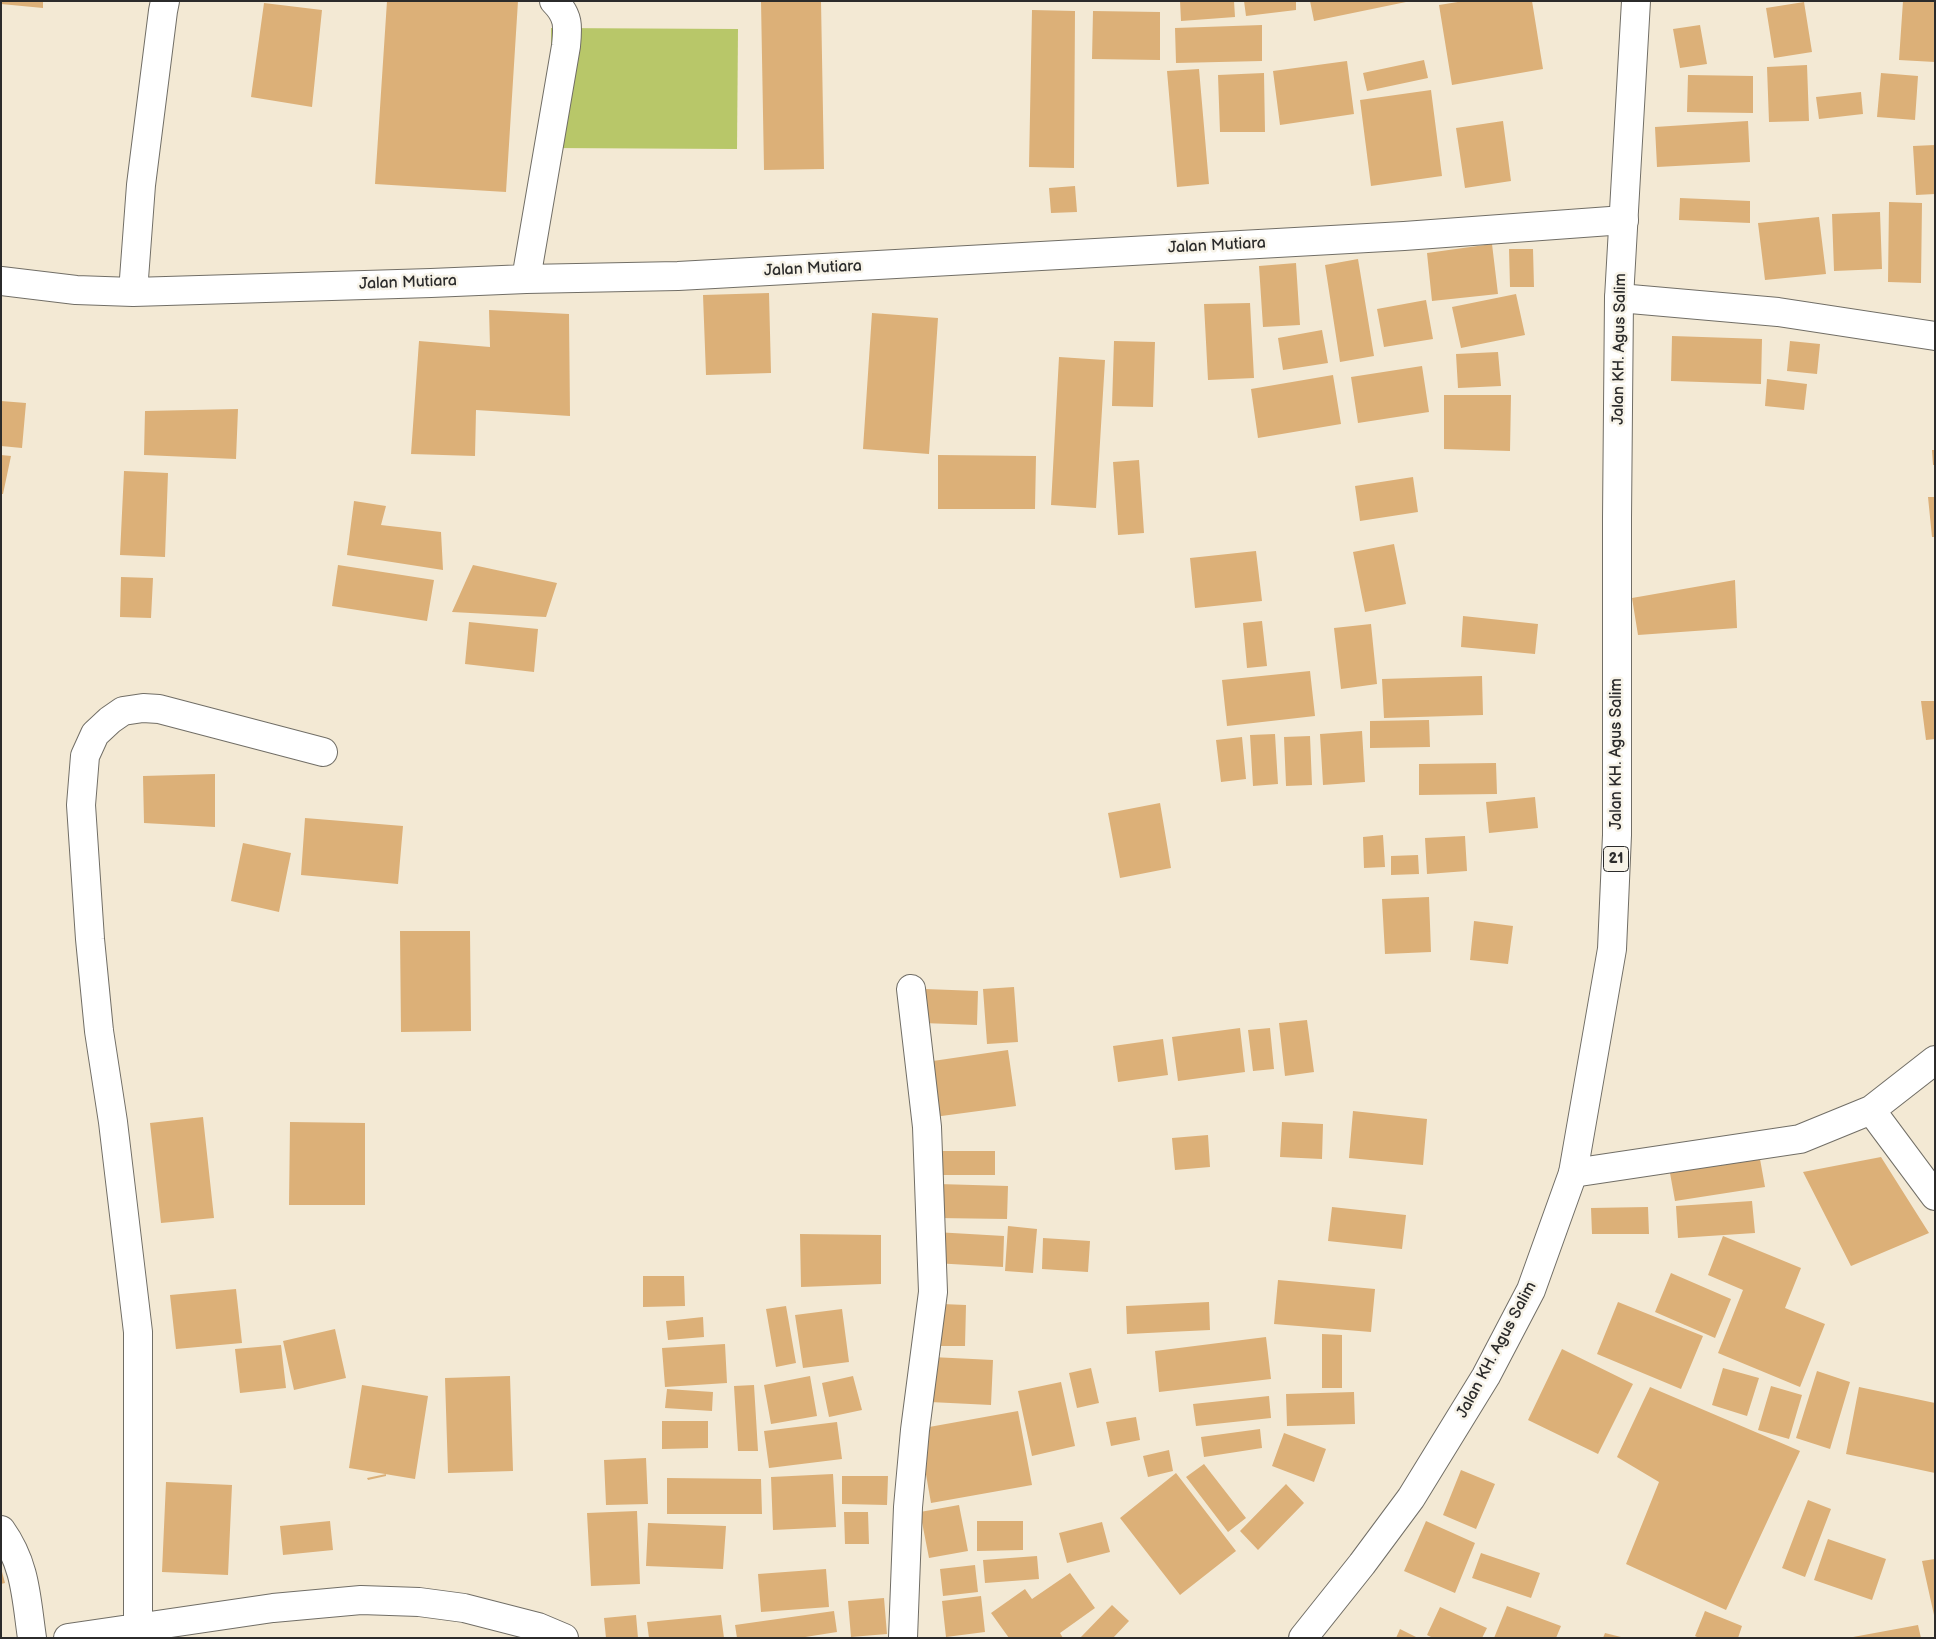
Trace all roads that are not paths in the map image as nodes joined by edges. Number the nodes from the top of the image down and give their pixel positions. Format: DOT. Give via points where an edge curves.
graph roads {
  1 [pos="165,1"];
  2 [pos="554,1"];
  3 [pos="1636,1"];
  4 [pos="1624,220"];
  5 [pos="526,279"];
  6 [pos="1,282"];
  7 [pos="133,292"];
  8 [pos="1620,298"];
  9 [pos="1935,336"];
  10 [pos="323,752"];
  11 [pos="910,989"];
  12 [pos="1935,1060"];
  13 [pos="1871,1110"];
  14 [pos="1573,1173"];
  15 [pos="1935,1196"];
  16 [pos="1,1530"];
  17 [pos="138,1627"];
  18 [pos="32,1638"];
  19 [pos="68,1638"];
  20 [pos="564,1638"];
  21 [pos="903,1638"];
  22 [pos="1303,1638"];
  1 -- 7 [label="main road" via="141,185"];
  2 -- 5 [label="main road" via="563,10 568,25 566,46"];
  3 -- 4 [label="main road, Jalan KH. Agus Salim / 21"];
  4 -- 5 [label="main road, Jalan Mutiara" via="1404,236 796,270"];
  4 -- 8 [label="main road, Jalan KH. Agus Salim / 21"];
  5 -- 7 [label="main road, Jalan Mutiara"];
  6 -- 7 [label="main road, Jalan Mutiara"];
  8 -- 9 [label="main road" via="1778,312"];
  8 -- 14 [label="main road, Jalan KH. Agus Salim / 21" via="1617,826 1612,950"];
  10 -- 17 [label="main road" via="159,709 143,708 123,711 110,720 94,734 85,756 82,805 90,939 138,1332"];
  11 -- 21 [label="main road" via="926,1127 934,1292 908,1507"];
  12 -- 13 [label="main road"];
  13 -- 14 [label="main road" via="1800,1139"];
  13 -- 15 [label="main road"];
  14 -- 22 [label="main road, Jalan KH. Agus Salim / 21" via="1531,1290 1481,1384 1411,1498"];
  16 -- 18 [label="main road" via="12,1545 22,1569"];
  17 -- 19 [label="main road"];
  17 -- 20 [label="main road" via="272,1608 361,1600 464,1608 538,1627"];
}
